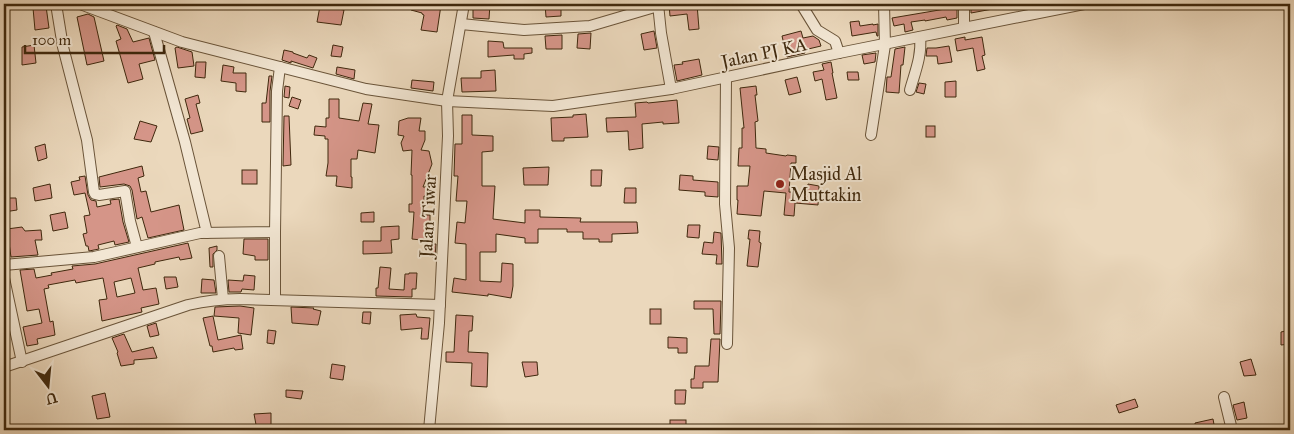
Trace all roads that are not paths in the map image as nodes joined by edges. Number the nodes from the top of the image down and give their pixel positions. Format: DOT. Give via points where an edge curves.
graph roads {
  1 [pos="56,4"];
  2 [pos="80,4"];
  3 [pos="464,4"];
  4 [pos="801,4"];
  5 [pos="884,4"];
  6 [pos="964,4"];
  7 [pos="1084,4"];
  8 [pos="658,5"];
  9 [pos="461,24"];
  10 [pos="964,28"];
  11 [pos="154,32"];
  12 [pos="920,37"];
  13 [pos="885,44"];
  14 [pos="839,53"];
  15 [pos="280,67"];
  16 [pos="726,78"];
  17 [pos="670,89"];
  18 [pos="910,90"];
  19 [pos="447,100"];
  20 [pos="871,135"];
  21 [pos="275,232"];
  22 [pos="207,233"];
  23 [pos="137,247"];
  24 [pos="219,256"];
  25 [pos="4,265"];
  26 [pos="4,278"];
  27 [pos="222,299"];
  28 [pos="274,300"];
  29 [pos="440,305"];
  30 [pos="726,344"];
  31 [pos="22,362"];
  32 [pos="4,367"];
  33 [pos="1224,396"];
  34 [pos="429,430"];
  35 [pos="1232,430"];
  1 -- 23 [label="street" via="62,47 88,145 94,192 100,195 124,191"];
  2 -- 11 [label="street, Jalan PJ KA"];
  3 -- 9 [label="street, Jalan Tiwar"];
  4 -- 14 [label="street" via="817,30 834,42"];
  5 -- 13 [label="street"];
  6 -- 10 [label="street"];
  7 -- 10 [label="street, Jalan PJ KA"];
  8 -- 9 [label="street" via="590,26 524,30"];
  8 -- 17 [label="street"];
  9 -- 19 [label="street, Jalan Tiwar"];
  10 -- 12 [label="street, Jalan PJ KA"];
  11 -- 15 [label="street, Jalan PJ KA"];
  11 -- 22 [label="street"];
  12 -- 13 [label="street, Jalan PJ KA"];
  12 -- 18 [label="street" via="920,54"];
  13 -- 14 [label="street, Jalan PJ KA"];
  13 -- 20 [label="street"];
  14 -- 16 [label="street, Jalan PJ KA"];
  15 -- 19 [label="street, Jalan PJ KA" via="366,89"];
  15 -- 21 [label="street"];
  16 -- 17 [label="street, Jalan PJ KA"];
  16 -- 30 [label="street" via="725,204 729,248"];
  17 -- 19 [label="street, Jalan PJ KA" via="553,106"];
  19 -- 29 [label="street, Jalan Tiwar"];
  21 -- 22 [label="street"];
  21 -- 28 [label="street"];
  22 -- 23 [label="street"];
  23 -- 25 [label="street" via="91,257"];
  24 -- 27 [label="street"];
  26 -- 31 [label="street"];
  27 -- 28 [label="street"];
  27 -- 31 [label="street" via="188,305"];
  28 -- 29 [label="street"];
  29 -- 34 [label="street, Jalan Tiwar"];
  31 -- 32 [label="street"];
  33 -- 35 [label="street"];
}
